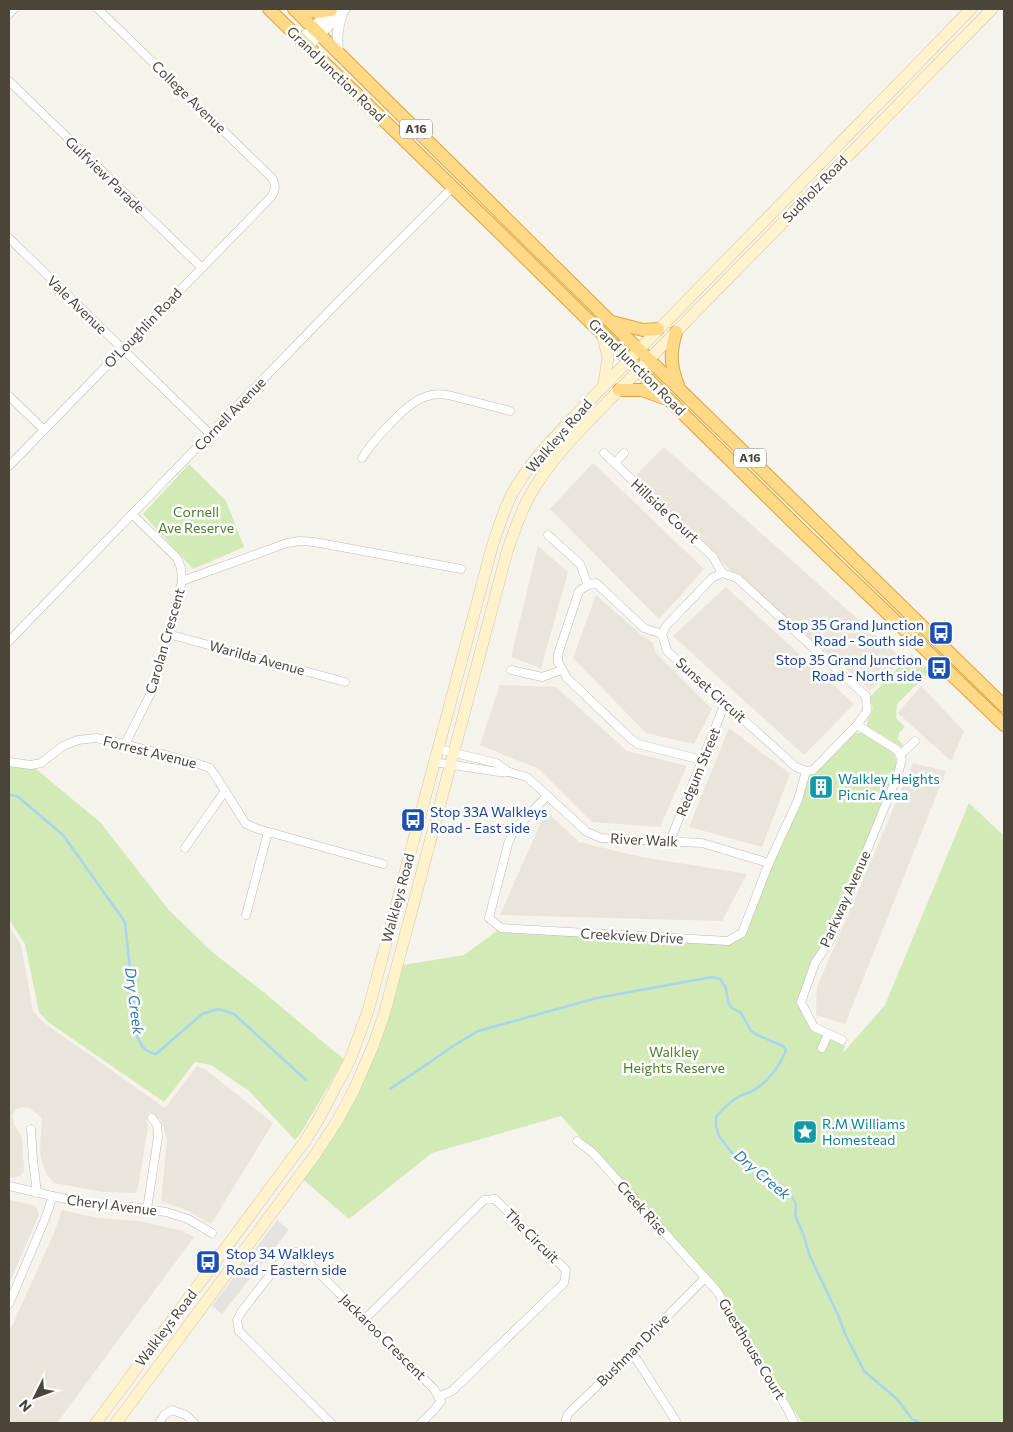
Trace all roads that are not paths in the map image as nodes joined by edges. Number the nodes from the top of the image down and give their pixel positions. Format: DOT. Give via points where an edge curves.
graph roads {
  1 [pos="14,9"];
  2 [pos="98,9"];
  3 [pos="269,9"];
  4 [pos="294,9"];
  5 [pos="302,9"];
  6 [pos="971,9"];
  7 [pos="992,9"];
  8 [pos="338,10"];
  9 [pos="9,14"];
  10 [pos="316,31"];
  11 [pos="305,43"];
  12 [pos="338,52"];
  13 [pos="9,81"];
  14 [pos="463,176"];
  15 [pos="453,187"];
  16 [pos="275,188"];
  17 [pos="9,238"];
  18 [pos="202,268"];
  19 [pos="610,321"];
  20 [pos="658,329"];
  21 [pos="676,332"];
  22 [pos="602,333"];
  23 [pos="123,349"];
  24 [pos="639,350"];
  25 [pos="649,359"];
  26 [pos="629,360"];
  27 [pos="639,369"];
  28 [pos="604,386"];
  29 [pos="679,388"];
  30 [pos="619,390"];
  31 [pos="9,396"];
  32 [pos="671,401"];
  33 [pos="510,411"];
  34 [pos="44,430"];
  35 [pos="210,434"];
  36 [pos="604,453"];
  37 [pos="624,453"];
  38 [pos="362,458"];
  39 [pos="614,463"];
  40 [pos="9,466"];
  41 [pos="132,514"];
  42 [pos="548,534"];
  43 [pos="461,569"];
  44 [pos="722,573"];
  45 [pos="182,581"];
  46 [pos="588,585"];
  47 [pos="168,634"];
  48 [pos="662,634"];
  49 [pos="9,641"];
  50 [pos="511,670"];
  51 [pos="562,670"];
  52 [pos="345,682"];
  53 [pos="725,703"];
  54 [pos="1004,706"];
  55 [pos="858,725"];
  56 [pos="1004,725"];
  57 [pos="915,741"];
  58 [pos="125,744"];
  59 [pos="438,749"];
  60 [pos="453,752"];
  61 [pos="900,754"];
  62 [pos="702,760"];
  63 [pos="9,762"];
  64 [pos="434,762"];
  65 [pos="450,764"];
  66 [pos="806,771"];
  67 [pos="509,772"];
  68 [pos="225,791"];
  69 [pos="547,796"];
  70 [pos="268,832"];
  71 [pos="670,841"];
  72 [pos="185,848"];
  73 [pos="769,863"];
  74 [pos="383,864"];
  75 [pos="246,915"];
  76 [pos="828,1034"];
  77 [pos="842,1040"];
  78 [pos="822,1048"];
  79 [pos="152,1118"];
  80 [pos="31,1130"];
  81 [pos="577,1141"];
  82 [pos="9,1186"];
  83 [pos="37,1193"];
  84 [pos="53,1196"];
  85 [pos="147,1209"];
  86 [pos="212,1233"];
  87 [pos="705,1278"];
  88 [pos="9,1304"];
  89 [pos="364,1319"];
  90 [pos="632,1352"];
  91 [pos="438,1396"];
  92 [pos="96,1423"];
  93 [pos="116,1423"];
  94 [pos="158,1423"];
  95 [pos="194,1423"];
  96 [pos="331,1423"];
  97 [pos="421,1423"];
  98 [pos="565,1423"];
  99 [pos="677,1423"];
  100 [pos="794,1423"];
  1 -- 9 [label="street"];
  2 -- 16 [label="street, College Avenue" via="272,178"];
  3 -- 11 [label="highway, Grand Junction Road / A16"];
  4 -- 10 [label="highway, Grand Junction Road / A16"];
  5 -- 8 [label="highway" via="317,12"];
  6 -- 20 [label="main road, Sudholz Road"];
  7 -- 21 [label="main road, Sudholz Road"];
  8 -- 10 [label="street"];
  8 -- 12 [label="street"];
  10 -- 11 [label="street"];
  10 -- 12 [label="highway, Grand Junction Road / A16"];
  11 -- 15 [label="highway, Grand Junction Road / A16"];
  12 -- 14 [label="highway, Grand Junction Road / A16"];
  13 -- 18 [label="street, Gulfview Parade"];
  14 -- 15 [label="highway"];
  14 -- 19 [label="highway, Grand Junction Road / A16"];
  15 -- 22 [label="highway, Grand Junction Road / A16"];
  15 -- 35 [label="street, Cornell Avenue"];
  16 -- 18 [label="street, O'Loughlin Road" via="271,197"];
  17 -- 23 [label="street, Vale Avenue"];
  18 -- 23 [label="street, O'Loughlin Road"];
  19 -- 20 [label="highway" via="643,330"];
  19 -- 24 [label="highway, Grand Junction Road / A16"];
  20 -- 24 [label="main road, Sudholz Road"];
  21 -- 25 [label="main road, Sudholz Road"];
  21 -- 29 [label="highway" via="671,359"];
  22 -- 26 [label="highway, Grand Junction Road / A16"];
  22 -- 28 [label="main road" via="608,357"];
  23 -- 34 [label="street, O'Loughlin Road"];
  23 -- 35 [label="street, Vale Avenue"];
  24 -- 25 [label="highway, Grand Junction Road / A16"];
  24 -- 26 [label="main road, Walkleys Road"];
  25 -- 27 [label="main road, Sudholz Road"];
  25 -- 29 [label="highway, Grand Junction Road / A16"];
  26 -- 27 [label="highway, Grand Junction Road / A16"];
  26 -- 28 [label="main road, Walkleys Road"];
  27 -- 30 [label="main road, Walkleys Road"];
  27 -- 32 [label="highway, Grand Junction Road / A16"];
  28 -- 59 [label="main road, Walkleys Road" via="540,454 507,504 492,547"];
  29 -- 54 [label="highway, Grand Junction Road / A16"];
  30 -- 32 [label="highway" via="642,390"];
  30 -- 60 [label="main road, Walkleys Road" via="545,473 521,512 507,552"];
  31 -- 34 [label="street"];
  32 -- 56 [label="highway, Grand Junction Road / A16"];
  33 -- 38 [label="street" via="448,395 425,396 408,407 371,444"];
  34 -- 40 [label="street, O'Loughlin Road"];
  35 -- 41 [label="street, Cornell Avenue"];
  36 -- 39 [label="street, Hillside Court"];
  37 -- 39 [label="street"];
  39 -- 44 [label="street, Hillside Court" via="713,556"];
  41 -- 45 [label="street" via="177,558"];
  41 -- 49 [label="street, Cornell Avenue"];
  42 -- 46 [label="street" via="580,564"];
  43 -- 45 [label="street, Carolan Crescent" via="300,541"];
  44 -- 48 [label="street" via="712,578"];
  44 -- 55 [label="street" via="737,578 866,696 867,711"];
  45 -- 47 [label="street, Carolan Crescent"];
  46 -- 48 [label="street" via="596,583 644,628"];
  46 -- 51 [label="street" via="579,591 558,654"];
  47 -- 52 [label="street, Warilda Avenue"];
  47 -- 58 [label="street, Carolan Crescent" via="155,685"];
  48 -- 53 [label="street, Sunset Circuit" via="667,651"];
  50 -- 51 [label="street" via="542,677"];
  51 -- 62 [label="street" via="638,744"];
  53 -- 62 [label="street, Redgum Street"];
  53 -- 66 [label="street, Sunset Circuit" via="796,767"];
  55 -- 61 [label="street"];
  55 -- 66 [label="street" via="814,770"];
  57 -- 61 [label="street"];
  58 -- 63 [label="street, Forrest Avenue" via="86,738 63,746 41,763"];
  58 -- 68 [label="street, Forrest Avenue" via="205,766"];
  59 -- 60 [label="street, River Walk"];
  59 -- 64 [label="main road, Walkleys Road"];
  60 -- 65 [label="main road, Walkleys Road"];
  60 -- 67 [label="street, River Walk" via="496,763"];
  61 -- 76 [label="street, Parkway Avenue" via="898,774 831,939 815,963 801,1002 814,1027"];
  62 -- 71 [label="street, Redgum Street"];
  64 -- 65 [label="street, River Walk"];
  64 -- 92 [label="main road, Walkleys Road" via="368,1011 338,1086 305,1142"];
  65 -- 67 [label="street, River Walk"];
  65 -- 93 [label="main road, Walkleys Road" via="384,1015 354,1090 315,1155"];
  66 -- 73 [label="street, Creekview Drive" via="798,800"];
  67 -- 69 [label="street, River Walk" via="527,777"];
  68 -- 70 [label="street, Forrest Avenue" via="246,824"];
  68 -- 72 [label="street"];
  69 -- 71 [label="street, River Walk" via="586,832 601,838"];
  69 -- 73 [label="street, Creekview Drive" via="514,830 508,844 489,918 500,928 728,941 742,933"];
  70 -- 74 [label="street, Forrest Avenue"];
  70 -- 75 [label="street"];
  71 -- 73 [label="street, River Walk" via="702,843"];
  76 -- 77 [label="street, Parkway Avenue"];
  76 -- 78 [label="street"];
  79 -- 85 [label="street" via="157,1125 158,1137"];
  80 -- 83 [label="street"];
  81 -- 87 [label="street, Creek Rise" via="592,1152"];
  82 -- 83 [label="street, Cheryl Avenue"];
  83 -- 84 [label="street, Cheryl Avenue"];
  84 -- 85 [label="street, Cheryl Avenue" via="93,1205"];
  84 -- 88 [label="street"];
  85 -- 86 [label="street, Cheryl Avenue" via="177,1215"];
  87 -- 90 [label="street, Bushman Drive"];
  87 -- 100 [label="street, Guesthouse Court" via="717,1290"];
  89 -- 91 [label="street, Jackaroo Crescent"];
  89 -- 91 [label="street, The Circuit" via="484,1200 495,1199 566,1270 564,1283 452,1391"];
  89 -- 96 [label="street, Jackaroo Crescent" via="298,1252 288,1252 237,1320 239,1331"];
  90 -- 98 [label="street, Bushman Drive" via="568,1414"];
  90 -- 99 [label="street"];
  91 -- 97 [label="street" via="441,1401"];
  94 -- 95 [label="street" via="172,1410 186,1415"];
}
